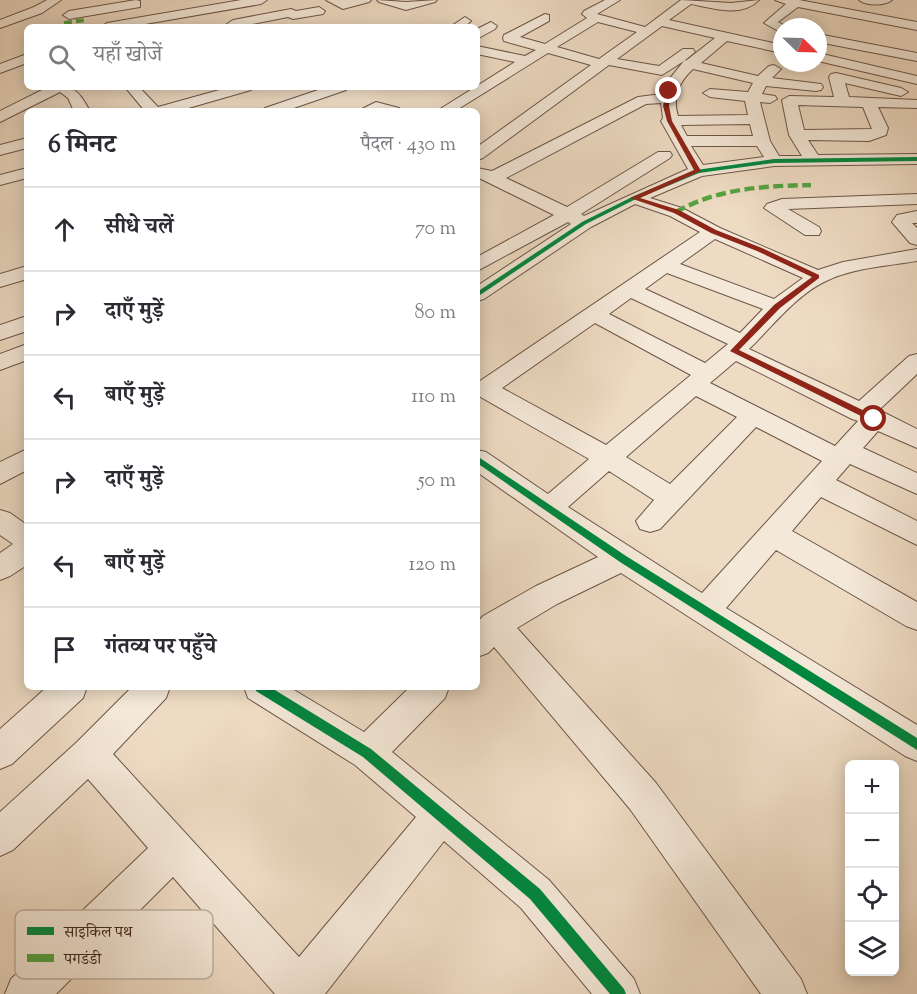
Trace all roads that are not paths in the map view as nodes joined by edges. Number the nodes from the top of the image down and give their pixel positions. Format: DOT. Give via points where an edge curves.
graph roads {
  1 [pos="55,0"];
  2 [pos="61,0"];
  3 [pos="191,0"];
  4 [pos="261,0"];
  5 [pos="275,0"];
  6 [pos="332,0"];
  7 [pos="365,0"];
  8 [pos="383,0"];
  9 [pos="431,0"];
  10 [pos="614,0"];
  11 [pos="753,0"];
  12 [pos="781,0"];
  13 [pos="865,0"];
  14 [pos="884,0"];
  15 [pos="149,2"];
  16 [pos="663,2"];
  17 [pos="685,3"];
  18 [pos="795,3"];
  19 [pos="813,3"];
  20 [pos="121,4"];
  21 [pos="319,11"];
  22 [pos="292,14"];
  23 [pos="784,14"];
  24 [pos="69,15"];
  25 [pos="732,16"];
  26 [pos="917,16"];
  27 [pos="211,18"];
  28 [pos="545,18"];
  29 [pos="778,18"];
  30 [pos="806,18"];
  31 [pos="590,19"];
  32 [pos="661,22"];
  33 [pos="0,24"];
  34 [pos="62,24"];
  35 [pos="130,24"];
  36 [pos="142,24"];
  37 [pos="305,24"];
  38 [pos="491,26"];
  39 [pos="917,26"];
  40 [pos="647,32"];
  41 [pos="480,33"];
  42 [pos="717,35"];
  43 [pos="827,40"];
  44 [pos="543,49"];
  45 [pos="480,51"];
  46 [pos="773,52"];
  47 [pos="917,57"];
  48 [pos="24,59"];
  49 [pos="524,60"];
  50 [pos="738,60"];
  51 [pos="605,62"];
  52 [pos="689,64"];
  53 [pos="773,67"];
  54 [pos="827,68"];
  55 [pos="0,69"];
  56 [pos="725,73"];
  57 [pos="480,75"];
  58 [pos="496,79"];
  59 [pos="917,80"];
  60 [pos="761,81"];
  61 [pos="839,82"];
  62 [pos="55,90"];
  63 [pos="65,90"];
  64 [pos="134,90"];
  65 [pos="235,90"];
  66 [pos="332,90"];
  67 [pos="464,90"];
  68 [pos="480,90"];
  69 [pos="480,90"];
  70 [pos="475,93"];
  71 [pos="710,93"];
  72 [pos="917,95"];
  73 [pos="668,98"];
  74 [pos="752,98"];
  75 [pos="789,100"];
  76 [pos="868,102"];
  77 [pos="917,104"];
  78 [pos="80,108"];
  79 [pos="150,108"];
  80 [pos="172,108"];
  81 [pos="279,108"];
  82 [pos="450,108"];
  83 [pos="537,112"];
  84 [pos="0,117"];
  85 [pos="709,120"];
  86 [pos="669,121"];
  87 [pos="756,121"];
  88 [pos="593,127"];
  89 [pos="0,131"];
  90 [pos="797,134"];
  91 [pos="716,140"];
  92 [pos="680,141"];
  93 [pos="763,142"];
  94 [pos="24,145"];
  95 [pos="3,149"];
  96 [pos="480,153"];
  97 [pos="664,155"];
  98 [pos="917,159"];
  99 [pos="774,160"];
  100 [pos="829,163"];
  101 [pos="865,163"];
  102 [pos="917,167"];
  103 [pos="739,170"];
  104 [pos="24,173"];
  105 [pos="485,174"];
  106 [pos="691,174"];
  107 [pos="0,180"];
  108 [pos="634,198"];
  109 [pos="917,199"];
  110 [pos="875,201"];
  111 [pos="576,218"];
  112 [pos="909,220"];
  113 [pos="812,231"];
  114 [pos="713,232"];
  115 [pos="917,239"];
  116 [pos="759,250"];
  117 [pos="917,255"];
  118 [pos="480,261"];
  119 [pos="664,265"];
  120 [pos="24,273"];
  121 [pos="817,277"];
  122 [pos="0,281"];
  123 [pos="628,289"];
  124 [pos="480,293"];
  125 [pos="777,307"];
  126 [pos="593,314"];
  127 [pos="24,324"];
  128 [pos="0,333"];
  129 [pos="738,347"];
  130 [pos="24,352"];
  131 [pos="917,361"];
  132 [pos="0,363"];
  133 [pos="701,380"];
  134 [pos="754,416"];
  135 [pos="868,416"];
  136 [pos="917,439"];
  137 [pos="843,455"];
  138 [pos="609,459"];
  139 [pos="24,460"];
  140 [pos="480,461"];
  141 [pos="0,474"];
  142 [pos="818,483"];
  143 [pos="917,484"];
  144 [pos="672,498"];
  145 [pos="550,507"];
  146 [pos="0,521"];
  147 [pos="650,521"];
  148 [pos="773,534"];
  149 [pos="917,534"];
  150 [pos="24,537"];
  151 [pos="24,552"];
  152 [pos="623,559"];
  153 [pos="0,568"];
  154 [pos="705,611"];
  155 [pos="917,617"];
  156 [pos="486,634"];
  157 [pos="67,690"];
  158 [pos="151,690"];
  159 [pos="265,690"];
  160 [pos="430,690"];
  161 [pos="917,744"];
  162 [pos="0,752"];
  163 [pos="89,753"];
  164 [pos="367,753"];
  165 [pos="442,815"];
  166 [pos="0,837"];
  167 [pos="175,848"];
  168 [pos="112,910"];
  169 [pos="42,979"];
  170 [pos="300,993"];
  171 [pos="27,994"];
  172 [pos="619,994"];
  173 [pos="786,994"];
  1 -- 33 [label="street"];
  2 -- 24 [label="street"];
  3 -- 27 [label="street"];
  4 -- 27 [label="street"];
  5 -- 22 [label="street"];
  6 -- 7 [label="street" via="343,5"];
  8 -- 9 [label="street" via="406,6"];
  10 -- 31 [label="street" via="589,11"];
  11 -- 17 [label="street" via="737,7"];
  12 -- 18 [label="street"];
  13 -- 14 [label="street"];
  14 -- 26 [label="street" via="884,9"];
  15 -- 20 [label="street"];
  16 -- 17 [label="street"];
  17 -- 25 [label="street"];
  17 -- 32 [label="street"];
  18 -- 19 [label="street"];
  18 -- 23 [label="street"];
  19 -- 39 [label="street"];
  20 -- 24 [label="street"];
  20 -- 35 [label="street"];
  21 -- 22 [label="street"];
  22 -- 27 [label="street"];
  22 -- 37 [label="street"];
  23 -- 29 [label="street"];
  23 -- 30 [label="street"];
  24 -- 34 [label="street"];
  27 -- 36 [label="street"];
  28 -- 44 [label="street" via="508,38"];
  31 -- 40 [label="street"];
  31 -- 44 [label="street"];
  32 -- 40 [label="street"];
  32 -- 42 [label="street"];
  38 -- 41 [label="street"];
  40 -- 51 [label="street"];
  42 -- 46 [label="street" via="756,43"];
  42 -- 51 [label="street" via="662,72"];
  42 -- 52 [label="street"];
  43 -- 47 [label="street"];
  44 -- 49 [label="street"];
  44 -- 51 [label="street"];
  45 -- 49 [label="street"];
  48 -- 55 [label="street"];
  49 -- 58 [label="street"];
  50 -- 56 [label="street"];
  51 -- 83 [label="street"];
  52 -- 56 [label="street"];
  52 -- 73 [label="street"];
  53 -- 60 [label="street"];
  54 -- 61 [label="street"];
  56 -- 60 [label="street"];
  56 -- 71 [label="street"];
  57 -- 58 [label="street"];
  58 -- 69 [label="street"];
  59 -- 61 [label="street"];
  60 -- 61 [label="street" via="801,86"];
  60 -- 74 [label="street"];
  61 -- 72 [label="street"];
  61 -- 75 [label="street"];
  61 -- 76 [label="street"];
  62 -- 84 [label="street"];
  63 -- 78 [label="street"];
  64 -- 79 [label="street"];
  65 -- 80 [label="street"];
  66 -- 81 [label="street"];
  67 -- 70 [label="street"];
  68 -- 70 [label="street"];
  70 -- 82 [label="street"];
  71 -- 74 [label="street"];
  71 -- 85 [label="street"];
  73 -- 86 [label="street"];
  73 -- 88 [label="street" via="643,100"];
  74 -- 75 [label="street"];
  74 -- 87 [label="street"];
  75 -- 90 [label="street"];
  76 -- 77 [label="street"];
  76 -- 90 [label="street" via="880,132 869,136"];
  83 -- 88 [label="street"];
  83 -- 96 [label="street"];
  85 -- 86 [label="street"];
  85 -- 87 [label="street"];
  85 -- 91 [label="street"];
  86 -- 92 [label="street"];
  87 -- 90 [label="street"];
  87 -- 93 [label="street"];
  88 -- 105 [label="street"];
  89 -- 95 [label="street"];
  90 -- 93 [label="street"];
  90 -- 100 [label="street"];
  91 -- 92 [label="street"];
  91 -- 93 [label="street"];
  92 -- 106 [label="street"];
  93 -- 99 [label="street"];
  94 -- 95 [label="street"];
  97 -- 111 [label="street"];
  98 -- 101 [label="street"];
  99 -- 100 [label="street"];
  99 -- 103 [label="street"];
  100 -- 101 [label="street"];
  100 -- 103 [label="street"];
  101 -- 102 [label="street"];
  103 -- 106 [label="street"];
  104 -- 107 [label="street"];
  105 -- 111 [label="street"];
  106 -- 108 [label="street"];
  108 -- 111 [label="street"];
  108 -- 114 [label="street" via="676,212"];
  109 -- 110 [label="street"];
  110 -- 112 [label="street"];
  110 -- 113 [label="street"];
  110 -- 113 [label="street" via="782,204 773,208"];
  111 -- 118 [label="street" via="492,246"];
  111 -- 124 [label="street"];
  112 -- 115 [label="street"];
  113 -- 116 [label="street"];
  114 -- 116 [label="street"];
  114 -- 119 [label="street"];
  116 -- 121 [label="street"];
  117 -- 121 [label="street" via="843,268"];
  119 -- 123 [label="street"];
  119 -- 125 [label="street"];
  120 -- 122 [label="street"];
  121 -- 125 [label="street"];
  123 -- 126 [label="street"];
  123 -- 129 [label="street"];
  125 -- 129 [label="street"];
  126 -- 133 [label="street"];
  126 -- 138 [label="street" via="485,389"];
  127 -- 128 [label="street"];
  129 -- 133 [label="street"];
  129 -- 135 [label="street"];
  130 -- 132 [label="street"];
  131 -- 135 [label="street"];
  133 -- 134 [label="street"];
  133 -- 138 [label="street"];
  134 -- 137 [label="street"];
  134 -- 144 [label="street"];
  135 -- 136 [label="street"];
  135 -- 137 [label="street"];
  137 -- 142 [label="street"];
  137 -- 143 [label="street"];
  138 -- 144 [label="street"];
  138 -- 145 [label="street"];
  139 -- 141 [label="street"];
  140 -- 145 [label="street"];
  142 -- 148 [label="street"];
  142 -- 149 [label="street"];
  144 -- 147 [label="street"];
  145 -- 152 [label="street"];
  146 -- 150 [label="street"];
  148 -- 154 [label="street"];
  148 -- 155 [label="street"];
  151 -- 153 [label="street"];
  152 -- 154 [label="street"];
  152 -- 156 [label="street" via="522,606"];
  154 -- 161 [label="street"];
  156 -- 173 [label="street" via="643,796"];
  157 -- 162 [label="street"];
  158 -- 163 [label="street"];
  159 -- 164 [label="street"];
  160 -- 164 [label="street"];
  163 -- 166 [label="street"];
  163 -- 167 [label="street"];
  164 -- 165 [label="street"];
  165 -- 170 [label="street"];
  165 -- 172 [label="street" via="535,894"];
  167 -- 168 [label="street"];
  167 -- 170 [label="street"];
  169 -- 171 [label="street"];
}
